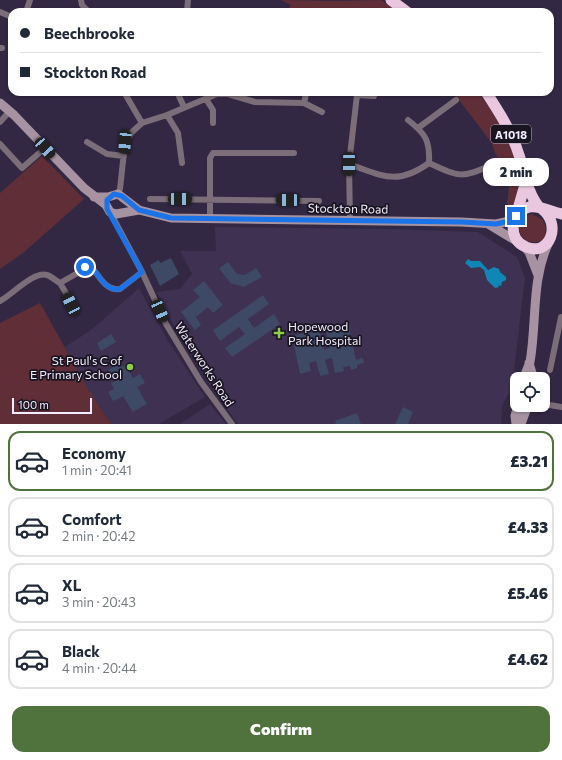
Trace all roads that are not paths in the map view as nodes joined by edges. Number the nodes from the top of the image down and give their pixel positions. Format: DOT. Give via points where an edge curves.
graph roads {
  1 [pos="391,0"];
  2 [pos="402,8"];
  3 [pos="126,96"];
  4 [pos="179,96"];
  5 [pos="213,96"];
  6 [pos="237,96"];
  7 [pos="306,96"];
  8 [pos="354,96"];
  9 [pos="488,96"];
  10 [pos="206,99"];
  11 [pos="456,100"];
  12 [pos="0,103"];
  13 [pos="304,103"];
  14 [pos="184,107"];
  15 [pos="10,111"];
  16 [pos="322,112"];
  17 [pos="167,115"];
  18 [pos="408,120"];
  19 [pos="0,122"];
  20 [pos="142,123"];
  21 [pos="213,123"];
  22 [pos="418,128"];
  23 [pos="87,142"];
  24 [pos="0,144"];
  25 [pos="45,148"];
  26 [pos="5,150"];
  27 [pos="294,153"];
  28 [pos="0,155"];
  29 [pos="124,156"];
  30 [pos="182,163"];
  31 [pos="429,163"];
  32 [pos="349,164"];
  33 [pos="494,164"];
  34 [pos="526,181"];
  35 [pos="121,196"];
  36 [pos="150,199"];
  37 [pos="210,199"];
  38 [pos="319,201"];
  39 [pos="113,208"];
  40 [pos="540,208"];
  41 [pos="139,210"];
  42 [pos="562,214"];
  43 [pos="515,218"];
  44 [pos="210,219"];
  45 [pos="350,221"];
  46 [pos="487,224"];
  47 [pos="555,235"];
  48 [pos="521,244"];
  49 [pos="142,272"];
  50 [pos="538,275"];
  51 [pos="60,283"];
  52 [pos="0,301"];
  53 [pos="76,310"];
  54 [pos="561,317"];
  55 [pos="560,330"];
  56 [pos="529,363"];
  57 [pos="550,370"];
  58 [pos="526,372"];
  59 [pos="532,372"];
  60 [pos="550,405"];
  61 [pos="562,407"];
  62 [pos="516,412"];
  63 [pos="525,412"];
  64 [pos="232,424"];
  65 [pos="516,424"];
  66 [pos="521,424"];
  1 -- 2 [label="highway"];
  3 -- 20 [label="street"];
  4 -- 14 [label="street"];
  5 -- 10 [label="street"];
  6 -- 13 [label="street" via="255,102"];
  7 -- 13 [label="street"];
  8 -- 32 [label="street"];
  9 -- 34 [label="highway, A1018" via="513,138"];
  10 -- 14 [label="street"];
  10 -- 21 [label="street" via="213,110"];
  11 -- 22 [label="street"];
  12 -- 15 [label="main road, Stockton Road"];
  13 -- 16 [label="street"];
  14 -- 17 [label="street"];
  15 -- 19 [label="street"];
  15 -- 25 [label="main road, Stockton Road"];
  17 -- 20 [label="street"];
  17 -- 30 [label="street" via="178,133"];
  18 -- 22 [label="street"];
  20 -- 29 [label="street" via="125,142"];
  22 -- 31 [label="street" via="430,145"];
  23 -- 29 [label="street" via="106,154"];
  24 -- 26 [label="street"];
  25 -- 26 [label="street" via="22,168"];
  25 -- 39 [label="main road, Stockton Road" via="94,197"];
  26 -- 28 [label="street"];
  27 -- 37 [label="street" via="213,153 210,158"];
  29 -- 35 [label="street"];
  31 -- 32 [label="street" via="416,172 399,178 380,175"];
  31 -- 33 [label="street" via="452,174 464,176"];
  32 -- 45 [label="street"];
  34 -- 40 [label="highway, A1018" via="531,196"];
  34 -- 43 [label="highway"];
  35 -- 39 [label="main road, Stockton Road"];
  35 -- 39 [label="main road" via="126,206"];
  35 -- 41 [label="main road, Stockton Road"];
  36 -- 37 [label="street, Stockton Road"];
  37 -- 38 [label="street, Stockton Road"];
  37 -- 44 [label="street"];
  39 -- 41 [label="main road, Stockton Road"];
  39 -- 49 [label="street, Waterworks Road" via="119,230"];
  40 -- 42 [label="highway, Stockton Road"];
  40 -- 43 [label="highway, Stockton Road" via="528,208"];
  40 -- 47 [label="highway" via="551,216"];
  41 -- 44 [label="main road, Stockton Road" via="171,218"];
  43 -- 46 [label="main road, Stockton Road" via="505,223"];
  43 -- 48 [label="highway" via="513,232"];
  44 -- 45 [label="main road, Stockton Road"];
  45 -- 46 [label="main road, Stockton Road"];
  46 -- 48 [label="main road, Stockton Road"];
  47 -- 48 [label="highway" via="537,248"];
  47 -- 50 [label="main road" via="544,253"];
  48 -- 50 [label="main road" via="529,252"];
  49 -- 51 [label="street" via="116,290 108,288 90,266"];
  49 -- 64 [label="street, Waterworks Road" via="166,324 201,382"];
  50 -- 56 [label="main road"];
  51 -- 52 [label="street" via="47,275 40,275"];
  51 -- 53 [label="street"];
  54 -- 55 [label="street"];
  55 -- 57 [label="street"];
  56 -- 58 [label="main road"];
  56 -- 59 [label="main road"];
  60 -- 61 [label="street"];
  62 -- 65 [label="main road"];
  63 -- 66 [label="main road"];
}
